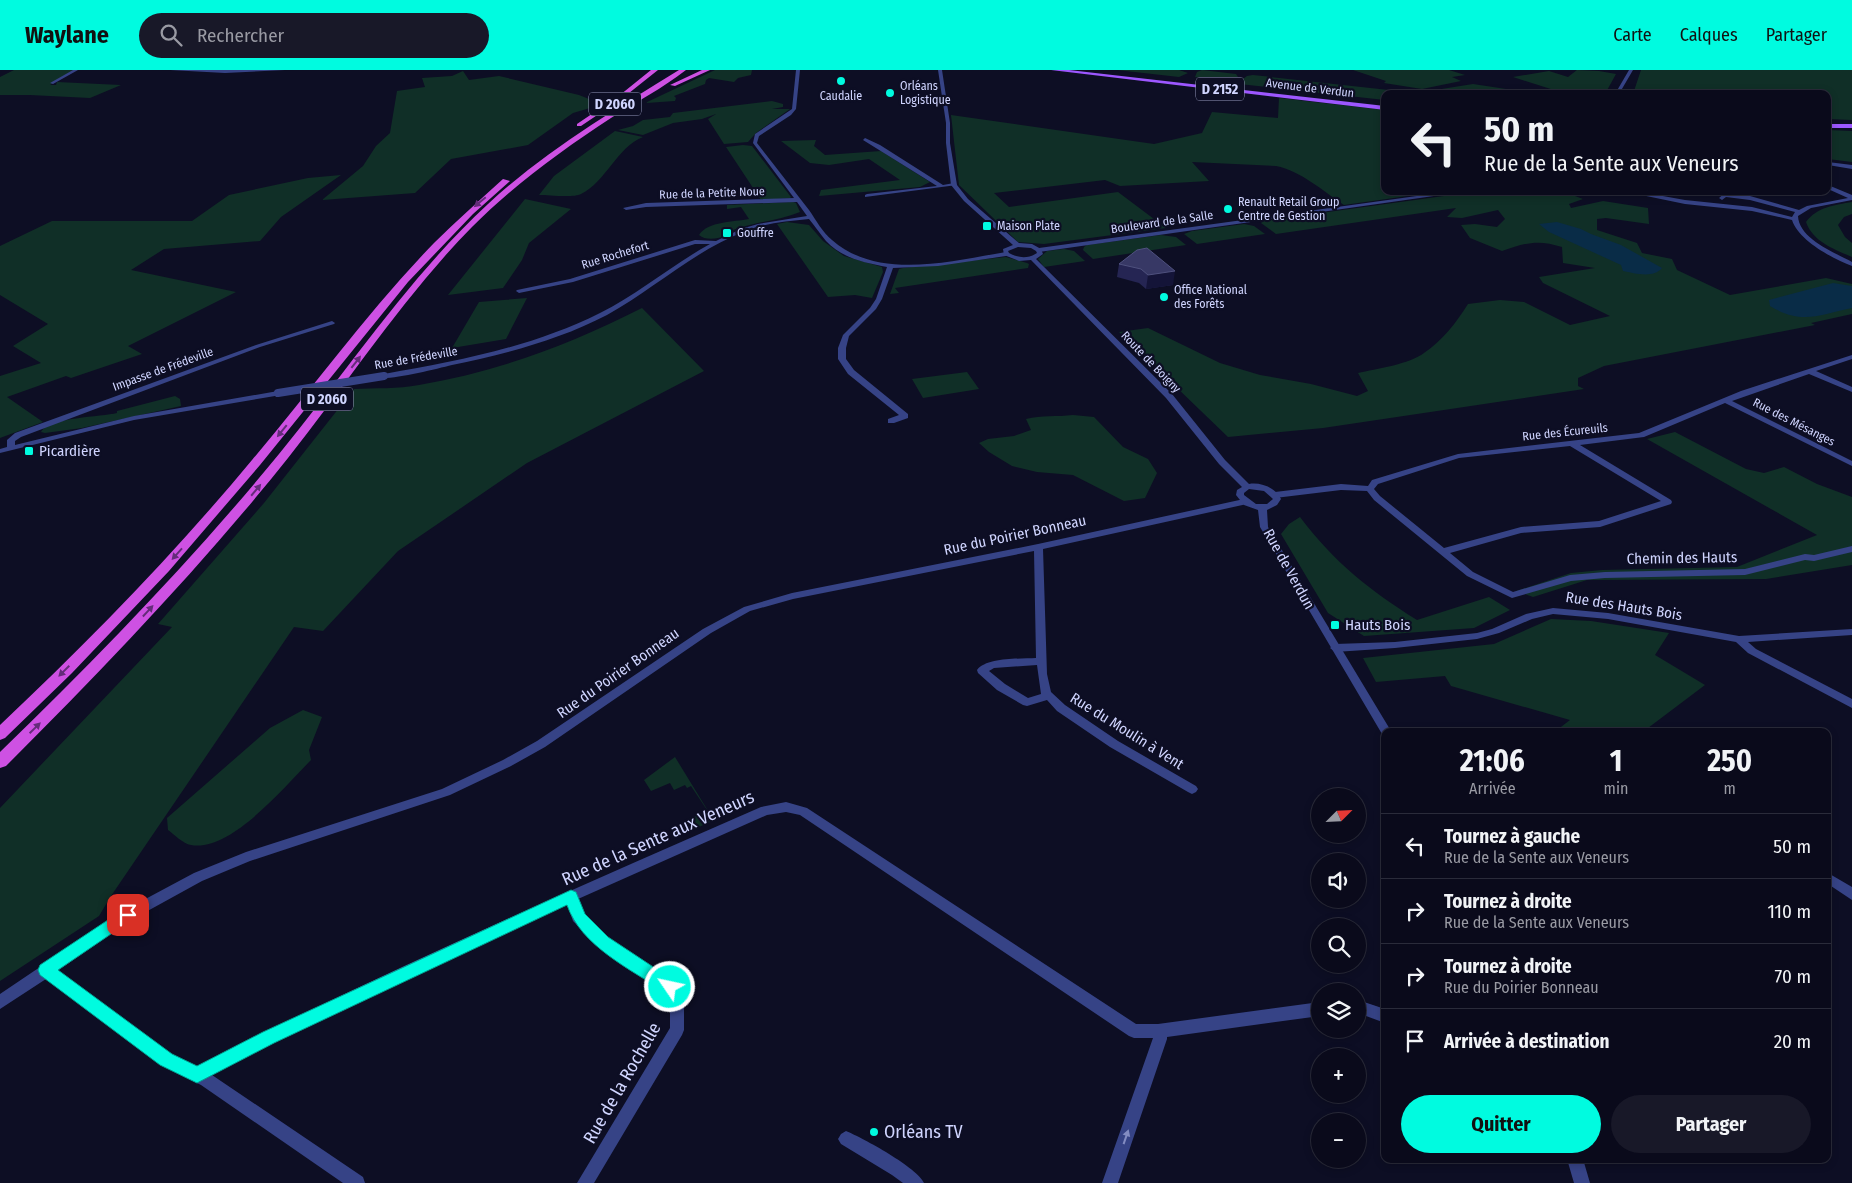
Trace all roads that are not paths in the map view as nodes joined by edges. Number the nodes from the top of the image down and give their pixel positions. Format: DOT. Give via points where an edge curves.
graph roads {
  1 [pos="76,70"];
  2 [pos="172,70"];
  3 [pos="283,70"];
  4 [pos="655,70"];
  5 [pos="672,70"];
  6 [pos="683,70"];
  7 [pos="707,70"];
  8 [pos="798,70"];
  9 [pos="940,70"];
  10 [pos="1054,70"];
  11 [pos="1631,70"];
  12 [pos="52,83"];
  13 [pos="1619,90"];
  14 [pos="1381,108"];
  15 [pos="1831,126"];
  16 [pos="1852,126"];
  17 [pos="586,131"];
  18 [pos="865,139"];
  19 [pos="559,140"];
  20 [pos="1831,164"];
  21 [pos="1852,167"];
  22 [pos="954,185"];
  23 [pos="941,186"];
  24 [pos="1831,188"];
  25 [pos="1437,195"];
  26 [pos="1647,195"];
  27 [pos="1723,195"];
  28 [pos="867,196"];
  29 [pos="1851,197"];
  30 [pos="798,200"];
  31 [pos="626,208"];
  32 [pos="1800,212"];
  33 [pos="810,217"];
  34 [pos="1794,219"];
  35 [pos="717,243"];
  36 [pos="1017,245"];
  37 [pos="1039,250"];
  38 [pos="1006,254"];
  39 [pos="1032,258"];
  40 [pos="1852,264"];
  41 [pos="891,265"];
  42 [pos="519,291"];
  43 [pos="332,323"];
  44 [pos="1852,357"];
  45 [pos="1810,371"];
  46 [pos="1852,390"];
  47 [pos="1726,401"];
  48 [pos="890,421"];
  49 [pos="1572,444"];
  50 [pos="11,448"];
  51 [pos="0,451"];
  52 [pos="1852,464"];
  53 [pos="1247,487"];
  54 [pos="1370,489"];
  55 [pos="1276,495"];
  56 [pos="1244,502"];
  57 [pos="1262,507"];
  58 [pos="1038,547"];
  59 [pos="1852,549"];
  60 [pos="1442,552"];
  61 [pos="1852,632"];
  62 [pos="1739,640"];
  63 [pos="1336,648"];
  64 [pos="1042,661"];
  65 [pos="1048,696"];
  66 [pos="1852,704"];
  67 [pos="1384,728"];
  68 [pos="0,734"];
  69 [pos="0,762"];
  70 [pos="1192,789"];
  71 [pos="1831,880"];
  72 [pos="1852,894"];
  73 [pos="571,896"];
  74 [pos="45,970"];
  75 [pos="0,1002"];
  76 [pos="1311,1010"];
  77 [pos="1366,1010"];
  78 [pos="1381,1015"];
  79 [pos="1158,1031"];
  80 [pos="197,1075"];
  81 [pos="846,1140"];
  82 [pos="1576,1163"];
  83 [pos="357,1183"];
  84 [pos="585,1183"];
  85 [pos="916,1183"];
  86 [pos="1110,1183"];
  87 [pos="1582,1183"];
  1 -- 12 [label="street"];
  2 -- 3 [label="street"];
  4 -- 5 [label="highway, D 2060" via="574,130"];
  6 -- 17 [label="highway, D 2060"];
  7 -- 17 [label="highway"];
  8 -- 30 [label="street" via="794,108 755,139"];
  9 -- 22 [label="street"];
  10 -- 14 [label="main road, Avenue de Verdun / D 2152"];
  11 -- 13 [label="street"];
  15 -- 16 [label="main road"];
  69 -- 17 [label="highway, D 2060, one-way" via="203,553 422,279 469,227 517,182"];
  18 -- 23 [label="street"];
  19 -- 68 [label="highway, D 2060, one-way" via="476,206 427,254 218,509 106,630"];
  20 -- 21 [label="street"];
  22 -- 23 [label="street"];
  22 -- 36 [label="street" via="966,200"];
  23 -- 28 [label="street"];
  24 -- 29 [label="street"];
  25 -- 37 [label="street, Boulevard de la Salle"];
  26 -- 34 [label="street"];
  27 -- 32 [label="street" via="1750,198"];
  29 -- 32 [label="street" via="1808,207"];
  30 -- 31 [label="street, Rue de la Petite Noue"];
  30 -- 33 [label="street"];
  32 -- 34 [label="street"];
  33 -- 35 [label="street, Rue de Frédeville" via="762,224"];
  33 -- 41 [label="street" via="840,251 866,261"];
  34 -- 40 [label="street" via="1798,229 1813,242"];
  35 -- 42 [label="street, Rue Rochefort" via="695,242 571,281"];
  35 -- 50 [label="street, Rue de Frédeville, bridge" via="625,302 574,327 519,346 473,359 384,376 134,418"];
  36 -- 37 [label="street"];
  36 -- 38 [label="street" via="1007,248"];
  37 -- 39 [label="street" via="1039,255"];
  38 -- 39 [label="street" via="1018,259"];
  38 -- 41 [label="street" via="922,265"];
  39 -- 53 [label="street, Route de Boigny" via="1169,396 1222,462"];
  41 -- 48 [label="street" via="879,299 846,335 842,348 842,358 852,372 905,416"];
  43 -- 50 [label="street, Impasse de Frédeville" via="258,346 18,435 11,440"];
  44 -- 45 [label="street, Rue des Écureuils"];
  45 -- 46 [label="street"];
  45 -- 47 [label="street, Rue des Écureuils"];
  47 -- 49 [label="street, Rue des Écureuils" via="1641,435"];
  47 -- 52 [label="street, Rue des Mésanges"];
  49 -- 54 [label="street, Rue des Écureuils" via="1450,458 1375,482"];
  49 -- 60 [label="street" via="1668,502 1600,524 1521,530"];
  50 -- 51 [label="street, Rue de Frédeville"];
  53 -- 55 [label="street" via="1260,487"];
  53 -- 56 [label="street" via="1240,492"];
  54 -- 55 [label="street" via="1341,486"];
  54 -- 60 [label="street"];
  55 -- 57 [label="street" via="1273,505"];
  56 -- 57 [label="street"];
  56 -- 58 [label="street, Rue du Poirier Bonneau"];
  57 -- 63 [label="street, Rue de Verdun" via="1264,527"];
  58 -- 64 [label="street, Rue du Moulin à Vent"];
  58 -- 74 [label="street, Rue du Poirier Bonneau" via="792,596 747,609 707,630 541,744 508,763 439,794 246,857 198,877 128,915"];
  59 -- 60 [label="street, Chemin des Hauts" via="1745,572 1570,578 1512,595 1470,574"];
  61 -- 62 [label="street, Rue des Hauts Bois"];
  62 -- 63 [label="street, Rue des Hauts Bois" via="1608,616 1553,611 1529,616 1477,636"];
  62 -- 66 [label="street" via="1752,651"];
  63 -- 67 [label="street, Rue de Verdun"];
  64 -- 65 [label="street, Rue du Moulin à Vent"];
  64 -- 65 [label="street, Rue du Moulin à Vent" via="992,665 982,670 1027,702"];
  65 -- 70 [label="street, Rue du Moulin à Vent" via="1114,744"];
  71 -- 72 [label="street"];
  73 -- 79 [label="street, Rue de la Sente aux Veneurs" via="765,810 786,806 803,811 1134,1031"];
  73 -- 80 [label="street, Rue de la Sente aux Veneurs"];
  73 -- 84 [label="street, Rue de la Rochelle" via="578,918 603,942 670,987 677,998 678,1014 677,1030"];
  74 -- 75 [label="street, Rue du Poirier Bonneau"];
  74 -- 80 [label="street" via="166,1060"];
  76 -- 79 [label="street, Rue de la Sente aux Veneurs"];
  77 -- 78 [label="street"];
  86 -- 79 [label="street, one-way" via="1160,1039"];
  80 -- 83 [label="street"];
  81 -- 85 [label="street" via="898,1169"];
  82 -- 87 [label="street"];
}
